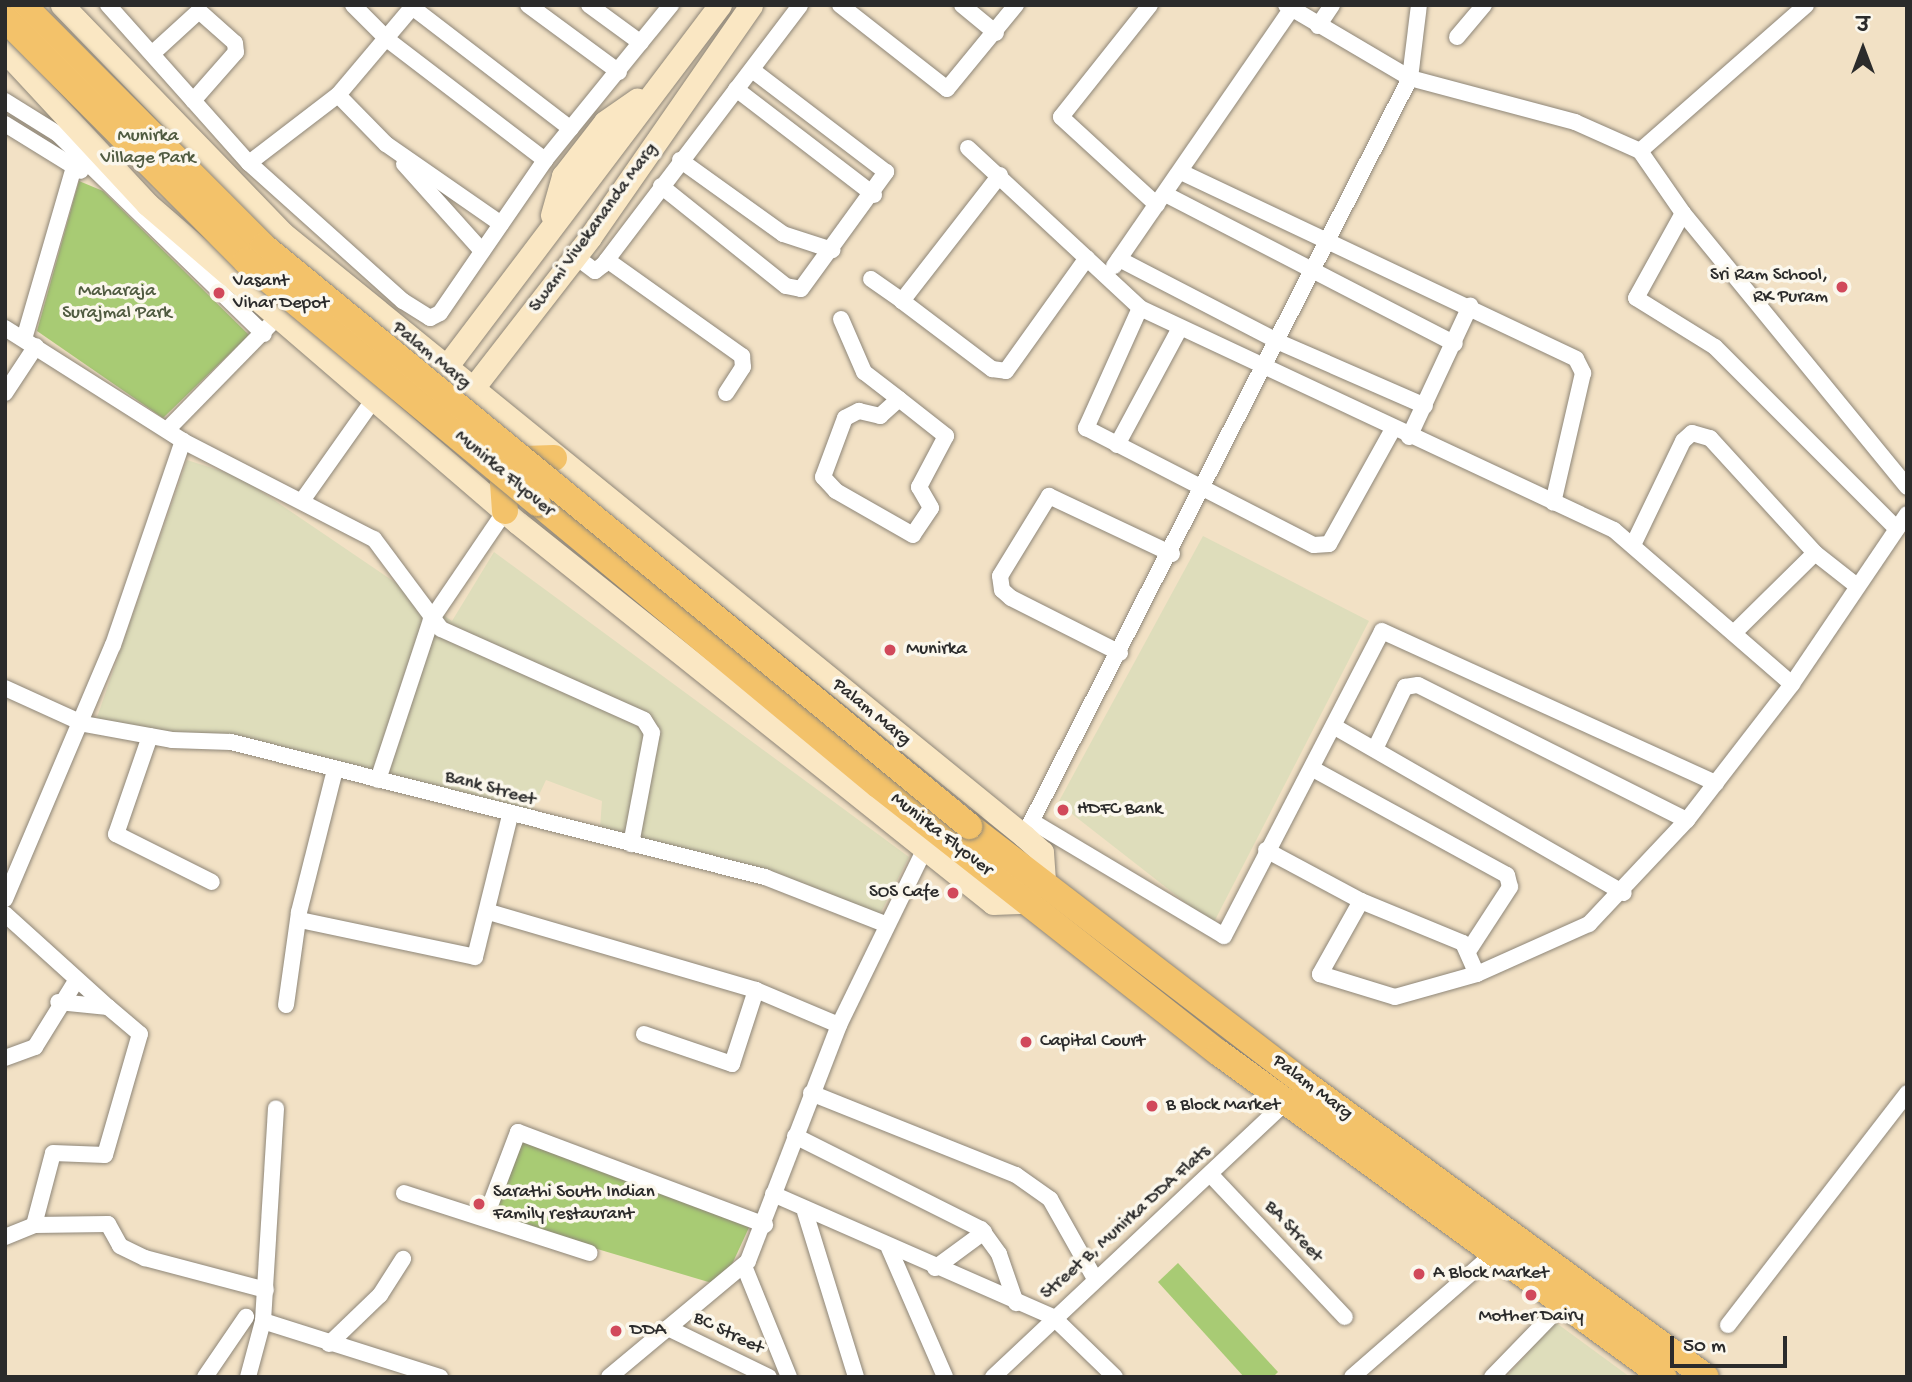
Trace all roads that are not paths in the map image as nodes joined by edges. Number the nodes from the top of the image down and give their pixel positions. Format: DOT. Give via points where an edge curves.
graph roads {
  1 [pos="23,5"];
  2 [pos="62,5"];
  3 [pos="108,5"];
  4 [pos="353,5"];
  5 [pos="528,5"];
  6 [pos="589,5"];
  7 [pos="671,5"];
  8 [pos="720,5"];
  9 [pos="751,5"];
  10 [pos="800,5"];
  11 [pos="840,5"];
  12 [pos="961,5"];
  13 [pos="1016,5"];
  14 [pos="1150,5"];
  15 [pos="1332,5"];
  16 [pos="1419,5"];
  17 [pos="1484,5"];
  18 [pos="1806,5"];
  19 [pos="413,6"];
  20 [pos="1289,7"];
  21 [pos="5,19"];
  22 [pos="1318,26"];
  23 [pos="996,33"];
  24 [pos="1457,37"];
  25 [pos="388,40"];
  26 [pos="641,43"];
  27 [pos="5,51"];
  28 [pos="153,53"];
  29 [pos="752,70"];
  30 [pos="619,72"];
  31 [pos="1410,78"];
  32 [pos="736,89"];
  33 [pos="338,95"];
  34 [pos="5,101"];
  35 [pos="193,101"];
  36 [pos="5,124"];
  37 [pos="571,129"];
  38 [pos="386,144"];
  39 [pos="968,148"];
  40 [pos="1640,151"];
  41 [pos="545,160"];
  42 [pos="680,160"];
  43 [pos="249,163"];
  44 [pos="74,167"];
  45 [pos="1181,172"];
  46 [pos="1000,175"];
  47 [pos="103,180"];
  48 [pos="661,186"];
  49 [pos="874,195"];
  50 [pos="1161,200"];
  51 [pos="1683,213"];
  52 [pos="501,224"];
  53 [pos="1330,238"];
  54 [pos="832,250"];
  55 [pos="482,251"];
  56 [pos="575,256"];
  57 [pos="1087,258"];
  58 [pos="1119,259"];
  59 [pos="607,260"];
  60 [pos="1314,273"];
  61 [pos="1106,276"];
  62 [pos="871,279"];
  63 [pos="902,301"];
  64 [pos="1470,306"];
  65 [pos="1140,308"];
  66 [pos="841,319"];
  67 [pos="270,326"];
  68 [pos="5,328"];
  69 [pos="1179,330"];
  70 [pos="30,342"];
  71 [pos="1280,343"];
  72 [pos="1455,344"];
  73 [pos="445,369"];
  74 [pos="1266,372"];
  75 [pos="473,390"];
  76 [pos="5,393"];
  77 [pos="726,393"];
  78 [pos="374,399"];
  79 [pos="899,399"];
  80 [pos="1424,406"];
  81 [pos="399,420"];
  82 [pos="1393,429"];
  83 [pos="167,430"];
  84 [pos="1409,437"];
  85 [pos="183,440"];
  86 [pos="427,443"];
  87 [pos="1117,445"];
  88 [pos="554,458"];
  89 [pos="1207,487"];
  90 [pos="1907,487"];
  91 [pos="304,498"];
  92 [pos="1553,503"];
  93 [pos="505,511"];
  94 [pos="1907,513"];
  95 [pos="1897,529"];
  96 [pos="1633,545"];
  97 [pos="1815,552"];
  98 [pos="1172,554"];
  99 [pos="1857,586"];
  100 [pos="430,620"];
  101 [pos="1734,633"];
  102 [pos="1121,653"];
  103 [pos="1792,684"];
  104 [pos="5,688"];
  105 [pos="78,722"];
  106 [pos="1335,727"];
  107 [pos="150,736"];
  108 [pos="1375,749"];
  109 [pos="1312,769"];
  110 [pos="335,770"];
  111 [pos="378,780"];
  112 [pos="1716,783"];
  113 [pos="510,816"];
  114 [pos="1687,820"];
  115 [pos="1028,829"];
  116 [pos="961,835"];
  117 [pos="631,844"];
  118 [pos="926,847"];
  119 [pos="1266,849"];
  120 [pos="1044,881"];
  121 [pos="212,882"];
  122 [pos="1624,893"];
  123 [pos="5,899"];
  124 [pos="1361,901"];
  125 [pos="1026,902"];
  126 [pos="489,912"];
  127 [pos="5,914"];
  128 [pos="300,920"];
  129 [pos="885,925"];
  130 [pos="1469,950"];
  131 [pos="1476,974"];
  132 [pos="76,981"];
  133 [pos="756,990"];
  134 [pos="58,1002"];
  135 [pos="286,1005"];
  136 [pos="108,1007"];
  137 [pos="839,1025"];
  138 [pos="643,1034"];
  139 [pos="5,1058"];
  140 [pos="811,1093"];
  141 [pos="1907,1093"];
  142 [pos="1287,1101"];
  143 [pos="276,1108"];
  144 [pos="1900,1113"];
  145 [pos="795,1136"];
  146 [pos="1211,1175"];
  147 [pos="404,1193"];
  148 [pos="773,1194"];
  149 [pos="805,1212"];
  150 [pos="486,1216"];
  151 [pos="765,1224"];
  152 [pos="34,1225"];
  153 [pos="984,1232"];
  154 [pos="5,1237"];
  155 [pos="889,1248"];
  156 [pos="1494,1252"];
  157 [pos="590,1253"];
  158 [pos="403,1259"];
  159 [pos="744,1265"];
  160 [pos="935,1268"];
  161 [pos="1095,1279"];
  162 [pos="266,1290"];
  163 [pos="1016,1303"];
  164 [pos="1564,1303"];
  165 [pos="246,1317"];
  166 [pos="1053,1317"];
  167 [pos="1345,1317"];
  168 [pos="263,1321"];
  169 [pos="1728,1325"];
  170 [pos="668,1328"];
  171 [pos="329,1344"];
  172 [pos="618,1374"];
  173 [pos="205,1377"];
  174 [pos="248,1377"];
  175 [pos="440,1377"];
  176 [pos="769,1377"];
  177 [pos="789,1377"];
  178 [pos="856,1377"];
  179 [pos="945,1377"];
  180 [pos="993,1377"];
  181 [pos="1115,1377"];
  182 [pos="1352,1377"];
  183 [pos="1492,1377"];
  184 [pos="1664,1377"];
  185 [pos="1706,1377"];
  1 -- 116 [label="main road, Munirka Flyover, bridge" via="263,246"];
  2 -- 73 [label="main road, Palam Marg" via="282,233"];
  3 -- 28 [label="street"];
  4 -- 25 [label="street"];
  5 -- 30 [label="street"];
  6 -- 26 [label="street"];
  7 -- 26 [label="street"];
  8 -- 73 [label="main road, Swami Vivekananda Marg" via="655,89 605,122 563,176 548,227"];
  9 -- 56 [label="main road, Swami Vivekananda Marg"];
  10 -- 29 [label="street"];
  11 -- 23 [label="street" via="947,89"];
  12 -- 23 [label="street"];
  13 -- 23 [label="street"];
  14 -- 50 [label="street" via="1061,117"];
  15 -- 22 [label="street"];
  16 -- 31 [label="street"];
  17 -- 24 [label="street"];
  18 -- 40 [label="street"];
  19 -- 25 [label="street"];
  19 -- 37 [label="street"];
  20 -- 22 [label="street"];
  20 -- 45 [label="street"];
  21 -- 116 [label="main road, Munirka Flyover, bridge" via="246,261"];
  22 -- 31 [label="street"];
  25 -- 33 [label="street"];
  25 -- 41 [label="street"];
  26 -- 30 [label="street"];
  27 -- 67 [label="main road" via="147,204"];
  28 -- 35 [label="street"];
  28 -- 35 [label="street" via="201,11 235,43 236,51"];
  29 -- 32 [label="street"];
  29 -- 49 [label="street" via="885,170"];
  30 -- 37 [label="street"];
  31 -- 40 [label="street" via="1574,122"];
  31 -- 53 [label="street"];
  32 -- 42 [label="street"];
  32 -- 49 [label="street"];
  33 -- 38 [label="street"];
  33 -- 43 [label="street"];
  34 -- 47 [label="street" via="50,127"];
  35 -- 43 [label="street"];
  36 -- 44 [label="street"];
  37 -- 41 [label="street"];
  38 -- 52 [label="street"];
  38 -- 55 [label="street"];
  39 -- 46 [label="street"];
  40 -- 51 [label="street"];
  41 -- 52 [label="street"];
  42 -- 48 [label="street"];
  42 -- 54 [label="street" via="783,234"];
  43 -- 55 [label="street" via="424,316 438,316"];
  44 -- 47 [label="street"];
  44 -- 70 [label="street"];
  45 -- 50 [label="street"];
  45 -- 53 [label="street"];
  46 -- 57 [label="street"];
  46 -- 63 [label="street"];
  47 -- 67 [label="street"];
  48 -- 54 [label="street" via="792,290 802,289"];
  48 -- 59 [label="street"];
  49 -- 54 [label="street"];
  50 -- 58 [label="street"];
  50 -- 60 [label="street"];
  51 -- 90 [label="street"];
  51 -- 95 [label="street" via="1636,298 1715,347"];
  52 -- 55 [label="street"];
  53 -- 60 [label="street"];
  53 -- 64 [label="street"];
  56 -- 59 [label="street" via="595,271"];
  56 -- 75 [label="main road, Swami Vivekananda Marg"];
  57 -- 61 [label="street"];
  57 -- 63 [label="street" via="1006,371 992,369"];
  58 -- 61 [label="street"];
  58 -- 71 [label="street"];
  59 -- 77 [label="street" via="741,356 743,367"];
  60 -- 71 [label="street"];
  60 -- 72 [label="street"];
  61 -- 65 [label="street"];
  62 -- 63 [label="street"];
  64 -- 72 [label="street"];
  64 -- 92 [label="street" via="1581,365"];
  65 -- 69 [label="street"];
  65 -- 87 [label="street" via="1085,419 1087,429"];
  66 -- 79 [label="street" via="864,372"];
  67 -- 78 [label="main road"];
  67 -- 83 [label="street"];
  68 -- 70 [label="street"];
  69 -- 74 [label="street"];
  69 -- 87 [label="street"];
  70 -- 76 [label="street"];
  70 -- 83 [label="street"];
  71 -- 74 [label="street"];
  71 -- 80 [label="street"];
  72 -- 80 [label="street"];
  73 -- 75 [label="main road, Palam Marg"];
  73 -- 81 [label="main road, Swami Vivekananda Marg"];
  74 -- 82 [label="street"];
  74 -- 89 [label="street"];
  75 -- 86 [label="main road, Swami Vivekananda Marg"];
  75 -- 88 [label="main road, Palam Marg"];
  78 -- 81 [label="main road"];
  78 -- 91 [label="street"];
  79 -- 79 [label="street" via="947,439 918,489 931,508 913,535 836,491 824,477 845,418 859,411 883,415"];
  80 -- 84 [label="street"];
  81 -- 86 [label="main road"];
  82 -- 84 [label="street"];
  82 -- 89 [label="street" via="1325,546"];
  83 -- 85 [label="street"];
  84 -- 92 [label="street"];
  85 -- 91 [label="street"];
  85 -- 105 [label="street" via="113,645"];
  86 -- 93 [label="main road"];
  87 -- 89 [label="street"];
  88 -- 93 [label="main road" via="531,457 511,468 502,489"];
  88 -- 115 [label="main road, Palam Marg"];
  89 -- 98 [label="street"];
  91 -- 100 [label="street" via="380,544"];
  92 -- 96 [label="street"];
  93 -- 100 [label="street"];
  93 -- 118 [label="main road"];
  94 -- 95 [label="street"];
  95 -- 99 [label="street"];
  96 -- 97 [label="street" via="1683,441 1698,433 1715,442"];
  96 -- 101 [label="street"];
  97 -- 99 [label="street"];
  97 -- 101 [label="street"];
  98 -- 102 [label="street"];
  98 -- 102 [label="street" via="1049,496 1000,576 1012,598"];
  99 -- 103 [label="street"];
  100 -- 111 [label="street"];
  100 -- 117 [label="street" via="649,726"];
  101 -- 103 [label="street"];
  102 -- 115 [label="street"];
  103 -- 112 [label="street"];
  104 -- 105 [label="street, Bank Street"];
  105 -- 107 [label="street, Bank Street"];
  105 -- 123 [label="street"];
  106 -- 108 [label="street"];
  106 -- 109 [label="street"];
  106 -- 112 [label="street" via="1375,636 1387,631"];
  107 -- 110 [label="street, Bank Street" via="226,741"];
  107 -- 121 [label="street" via="116,834"];
  108 -- 114 [label="street" via="1405,687 1414,684"];
  108 -- 122 [label="street"];
  109 -- 119 [label="street"];
  109 -- 130 [label="street" via="1507,875 1510,887"];
  110 -- 111 [label="street, Bank Street"];
  110 -- 128 [label="street"];
  111 -- 113 [label="street, Bank Street"];
  112 -- 114 [label="street"];
  113 -- 117 [label="street, Bank Street"];
  113 -- 126 [label="street"];
  114 -- 122 [label="street"];
  115 -- 119 [label="street" via="1223,936"];
  115 -- 120 [label="main road, Palam Marg" via="1042,852"];
  116 -- 120 [label="main road, Munirka Flyover"];
  116 -- 125 [label="main road, Munirka Flyover"];
  117 -- 129 [label="street, Bank Street" via="765,877"];
  118 -- 125 [label="main road" via="993,903"];
  118 -- 129 [label="street"];
  119 -- 124 [label="street"];
  120 -- 185 [label="main road, Palam Marg" via="1303,1082"];
  122 -- 131 [label="street" via="1572,933"];
  124 -- 130 [label="street"];
  124 -- 131 [label="street" via="1320,974 1395,997"];
  125 -- 142 [label="main road, Palam Marg"];
  126 -- 128 [label="street" via="473,958"];
  126 -- 133 [label="street"];
  127 -- 132 [label="street"];
  128 -- 135 [label="street"];
  129 -- 137 [label="street"];
  130 -- 131 [label="street"];
  132 -- 134 [label="street"];
  132 -- 136 [label="street"];
  133 -- 137 [label="street"];
  133 -- 138 [label="street" via="732,1064"];
  134 -- 136 [label="street"];
  134 -- 139 [label="street" via="35,1047"];
  136 -- 152 [label="street" via="140,1034 105,1154 62,1149 53,1153"];
  137 -- 140 [label="street"];
  140 -- 145 [label="street"];
  140 -- 161 [label="street" via="1016,1175 1050,1199"];
  141 -- 144 [label="street"];
  142 -- 146 [label="street, Street B, Munirka DDA Flats"];
  142 -- 156 [label="main road, Palam Marg"];
  143 -- 162 [label="street"];
  144 -- 169 [label="street"];
  145 -- 148 [label="street"];
  145 -- 153 [label="street"];
  146 -- 161 [label="street, Street B, Munirka DDA Flats"];
  146 -- 167 [label="street, BA Street"];
  147 -- 150 [label="street"];
  148 -- 149 [label="street"];
  148 -- 151 [label="street"];
  149 -- 155 [label="street"];
  149 -- 178 [label="street"];
  150 -- 151 [label="street" via="518,1132"];
  150 -- 157 [label="street"];
  151 -- 159 [label="street"];
  152 -- 154 [label="street"];
  152 -- 162 [label="street" via="108,1224 120,1246 145,1258"];
  153 -- 160 [label="street"];
  153 -- 163 [label="street" via="999,1254"];
  155 -- 160 [label="street"];
  155 -- 179 [label="street"];
  156 -- 164 [label="main road, Palam Marg"];
  156 -- 182 [label="street"];
  158 -- 171 [label="street" via="380,1295"];
  159 -- 170 [label="street"];
  159 -- 177 [label="street"];
  160 -- 163 [label="street"];
  161 -- 166 [label="street, Street B, Munirka DDA Flats"];
  162 -- 168 [label="street"];
  163 -- 166 [label="street"];
  164 -- 183 [label="street"];
  164 -- 184 [label="main road, Palam Marg"];
  165 -- 173 [label="street"];
  166 -- 180 [label="street, Street B, Munirka DDA Flats"];
  166 -- 181 [label="street"];
  168 -- 171 [label="street"];
  168 -- 174 [label="street"];
  170 -- 172 [label="street"];
  170 -- 176 [label="street, BC Street"];
  171 -- 175 [label="street"];
}
